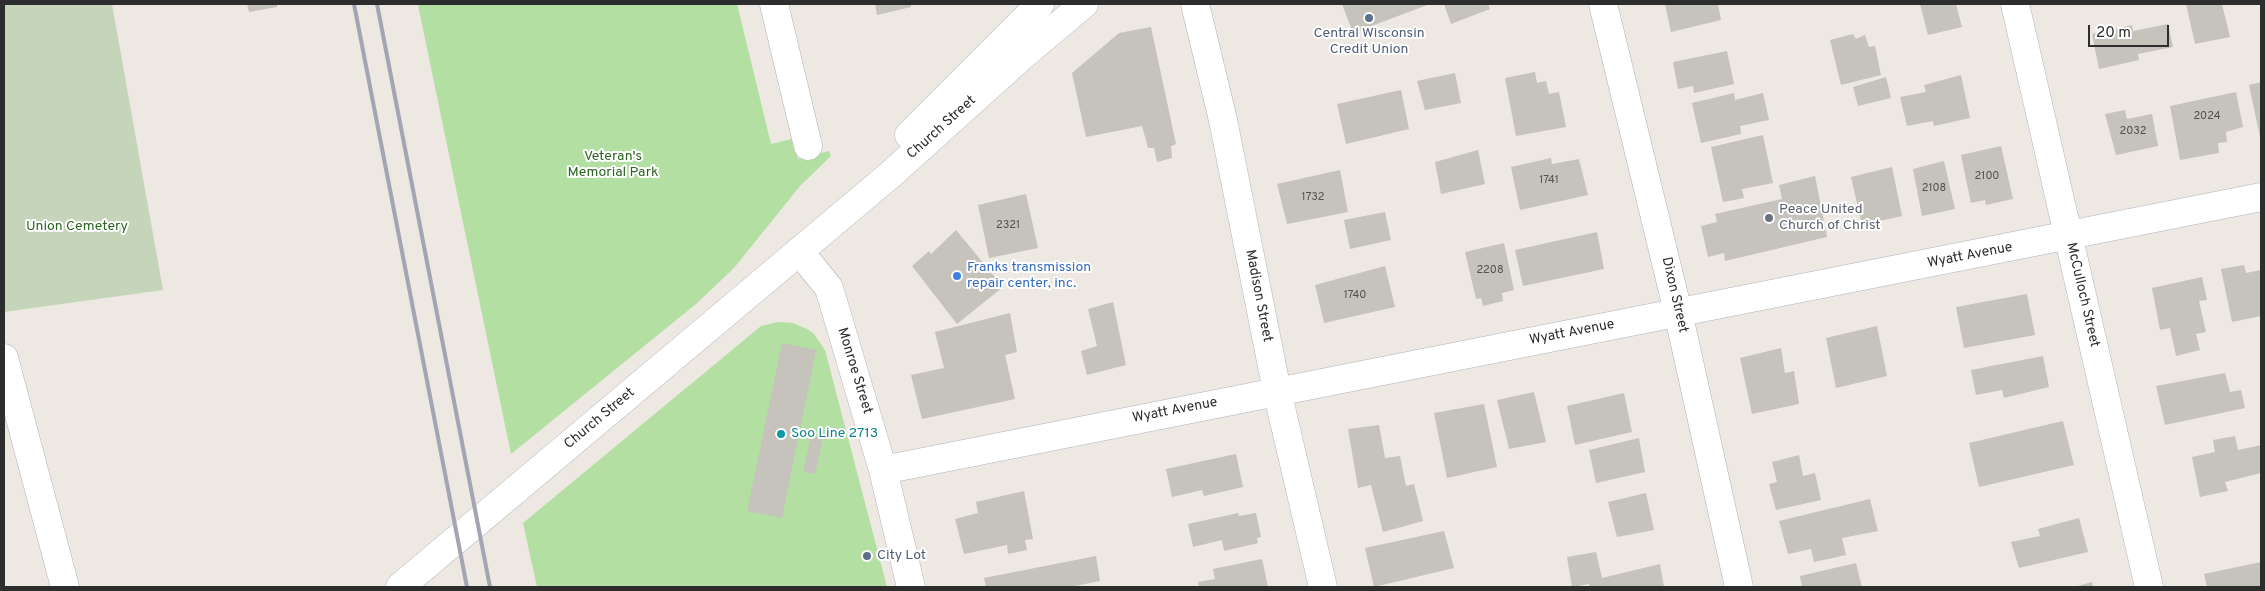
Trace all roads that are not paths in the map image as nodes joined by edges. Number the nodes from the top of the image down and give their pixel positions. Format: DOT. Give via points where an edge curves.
graph roads {
  1 [pos="774,4"];
  2 [pos="1040,4"];
  3 [pos="1084,4"];
  4 [pos="1195,4"];
  5 [pos="1602,4"];
  6 [pos="2015,4"];
  7 [pos="808,146"];
  8 [pos="2261,197"];
  9 [pos="2069,236"];
  10 [pos="799,251"];
  11 [pos="1678,312"];
  12 [pos="4,358"];
  13 [pos="1277,391"];
  14 [pos="883,470"];
  15 [pos="66,587"];
  16 [pos="400,587"];
  17 [pos="911,587"];
  18 [pos="1323,587"];
  19 [pos="1739,587"];
  20 [pos="2149,587"];
  1 -- 7 [label="street"];
  2 -- 10 [label="street, Church Street" via="836,209"];
  3 -- 10 [label="street, Church Street"];
  4 -- 13 [label="street, Madison Street"];
  5 -- 11 [label="street, Dixon Street"];
  6 -- 9 [label="street, McCulloch Street"];
  8 -- 9 [label="street, Wyatt Avenue"];
  9 -- 11 [label="street, Wyatt Avenue"];
  9 -- 20 [label="street, McCulloch Street"];
  10 -- 14 [label="street, Monroe Street" via="829,288"];
  10 -- 16 [label="street, Church Street"];
  11 -- 13 [label="street, Wyatt Avenue"];
  11 -- 19 [label="street, Dixon Street"];
  12 -- 15 [label="street"];
  13 -- 14 [label="street, Wyatt Avenue"];
  13 -- 18 [label="street, Madison Street"];
  14 -- 17 [label="street, Monroe Street"];
}
